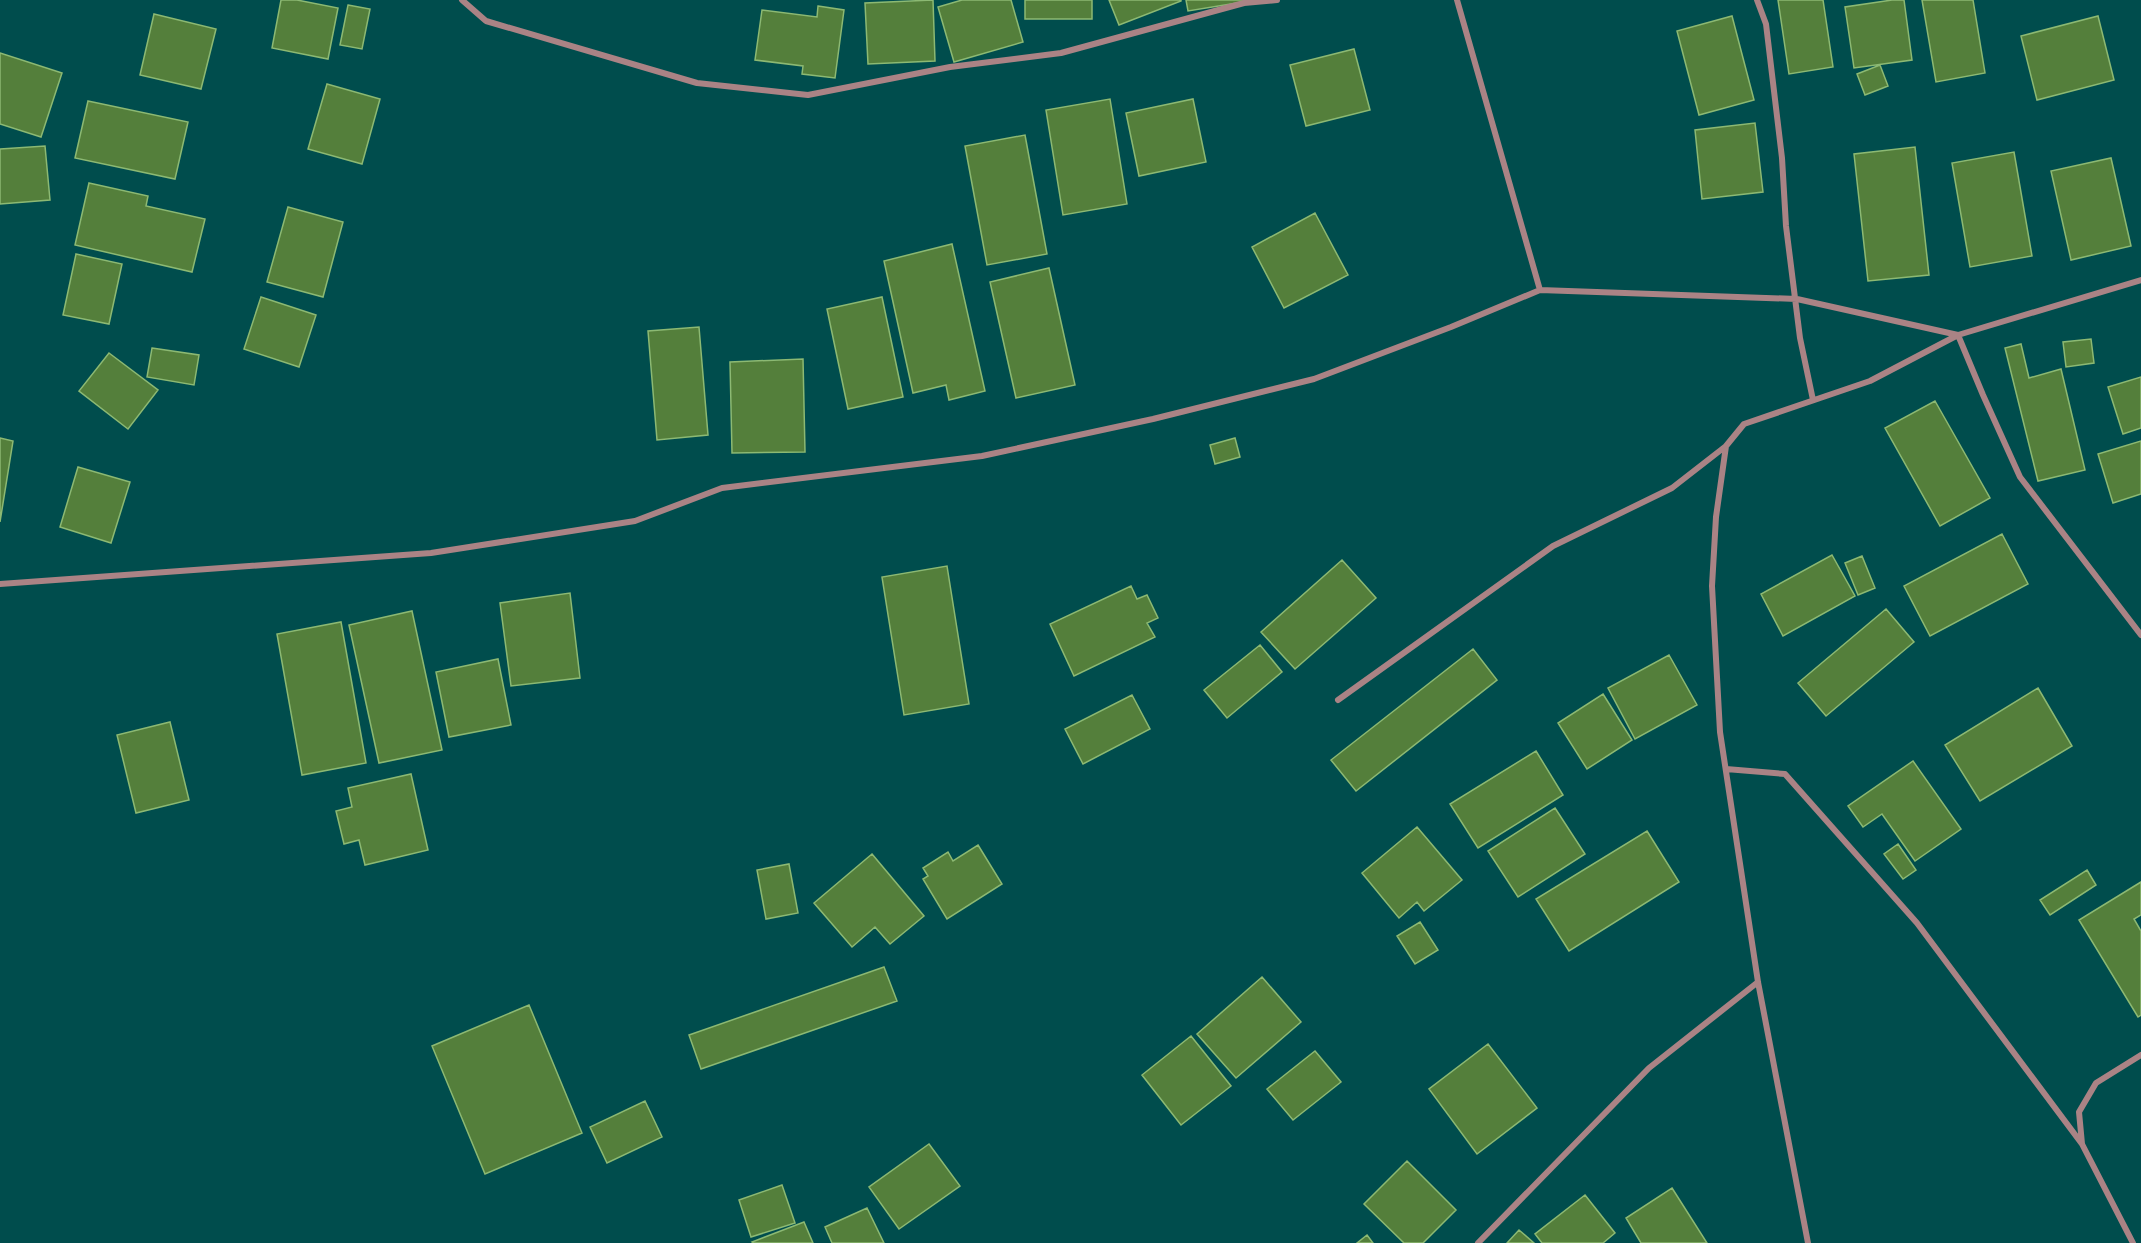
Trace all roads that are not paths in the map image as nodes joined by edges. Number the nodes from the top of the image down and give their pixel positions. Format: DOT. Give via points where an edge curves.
graph roads {
  1 [pos="462,0"];
  2 [pos="1277,0"];
  3 [pos="1458,0"];
  4 [pos="1758,0"];
  5 [pos="2141,280"];
  6 [pos="1540,290"];
  7 [pos="1797,299"];
  8 [pos="1958,335"];
  9 [pos="1813,400"];
  10 [pos="1726,446"];
  11 [pos="0,584"];
  12 [pos="2141,635"];
  13 [pos="1338,700"];
  14 [pos="1726,769"];
  15 [pos="1758,982"];
  16 [pos="2141,1055"];
  17 [pos="2082,1144"];
  18 [pos="1478,1243"];
  19 [pos="1808,1243"];
  20 [pos="2133,1243"];
  1 -- 2 [label="street" via="486,21 697,82 808,95 950,67 1060,53 1244,3"];
  3 -- 6 [label="street"];
  4 -- 7 [label="street" via="1766,24"];
  5 -- 8 [label="street"];
  6 -- 7 [label="street"];
  6 -- 11 [label="street" via="1314,379 982,456 722,488 635,521 431,553"];
  7 -- 8 [label="street"];
  7 -- 9 [label="street" via="1800,338"];
  8 -- 9 [label="street" via="1870,381"];
  8 -- 12 [label="street" via="2020,477"];
  9 -- 10 [label="street" via="1744,424"];
  10 -- 13 [label="street" via="1672,488 1553,546"];
  10 -- 14 [label="street" via="1712,586 1720,732"];
  14 -- 15 [label="street"];
  14 -- 17 [label="street" via="1785,774 1917,923"];
  15 -- 18 [label="street" via="1649,1068"];
  15 -- 19 [label="street"];
  16 -- 17 [label="street" via="2096,1083 2079,1112"];
  17 -- 20 [label="street"];
}
